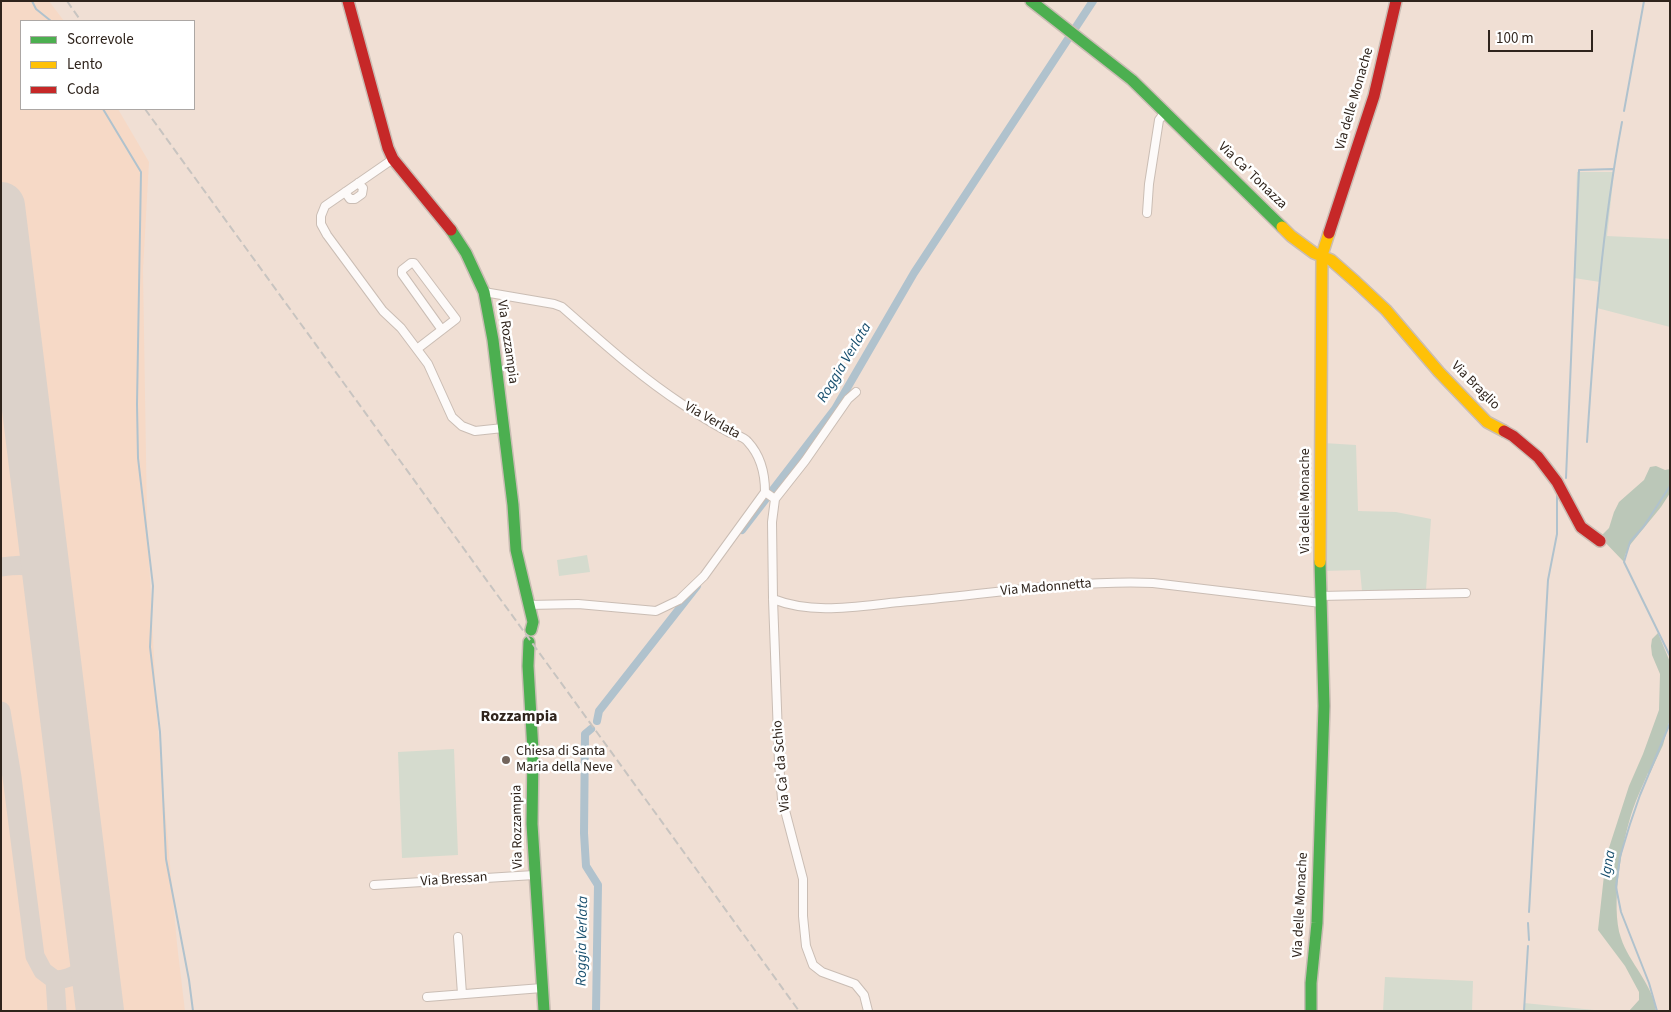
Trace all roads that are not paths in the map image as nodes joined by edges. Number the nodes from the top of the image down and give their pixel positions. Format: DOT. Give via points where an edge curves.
graph roads {
  1 [pos="348,1"];
  2 [pos="1031,1"];
  3 [pos="1396,1"];
  4 [pos="1165,112"];
  5 [pos="393,159"];
  6 [pos="1147,213"];
  7 [pos="1322,255"];
  8 [pos="484,292"];
  9 [pos="442,330"];
  10 [pos="417,348"];
  11 [pos="856,392"];
  12 [pos="503,428"];
  13 [pos="770,495"];
  14 [pos="1600,541"];
  15 [pos="1466,593"];
  16 [pos="773,599"];
  17 [pos="1320,600"];
  18 [pos="528,605"];
  19 [pos="531,630"];
  20 [pos="529,642"];
  21 [pos="534,875"];
  22 [pos="374,885"];
  23 [pos="458,938"];
  24 [pos="542,988"];
  25 [pos="462,994"];
  26 [pos="427,997"];
  27 [pos="544,1011"];
  28 [pos="868,1011"];
  29 [pos="1311,1011"];
  1 -- 5 [label="street, Via Rozzampia"];
  2 -- 4 [label="street, Via Ca' Tonazza" via="1132,80"];
  3 -- 7 [label="street, Via delle Monache" via="1374,96"];
  4 -- 6 [label="street" via="1159,120"];
  4 -- 7 [label="street, Via Ca' Tonazza" via="1291,236"];
  5 -- 8 [label="street, Via Rozzampia" via="448,226 466,253"];
  5 -- 10 [label="street" via="325,206 321,224 383,311"];
  7 -- 14 [label="street, Via Braglio" via="1386,310 1487,422 1513,436 1538,457 1558,482 1581,527"];
  7 -- 17 [label="street, Via delle Monache"];
  8 -- 12 [label="street, Via Rozzampia"];
  8 -- 13 [label="street, Via Verlata" via="562,307 654,385 746,440 762,463"];
  9 -- 9 [label="street" via="456,319 411,263 402,270 402,274"];
  9 -- 10 [label="street"];
  10 -- 12 [label="street" via="428,364 452,417 475,431"];
  11 -- 13 [label="street" via="805,461"];
  12 -- 18 [label="street, Via Rozzampia" via="516,550"];
  13 -- 16 [label="street, Via Ca' da Schio"];
  13 -- 18 [label="street" via="704,576 679,600 656,611 578,604"];
  15 -- 17 [label="street"];
  16 -- 17 [label="street, Via Madonnetta" via="788,605 821,609 1074,584 1131,582"];
  16 -- 28 [label="street, Via Ca' da Schio" via="782,799 803,879 806,946 817,968 855,984 864,995"];
  17 -- 29 [label="street, Via delle Monache" via="1324,706"];
  18 -- 19 [label="street, Via Rozzampia" via="533,622"];
  20 -- 21 [label="street, Via Rozzampia" via="534,751"];
  21 -- 22 [label="street, Via Bressan"];
  21 -- 24 [label="street, Via Rozzampia"];
  23 -- 25 [label="street"];
  24 -- 25 [label="street"];
  24 -- 27 [label="street, Via Rozzampia"];
  25 -- 26 [label="street"];
}
